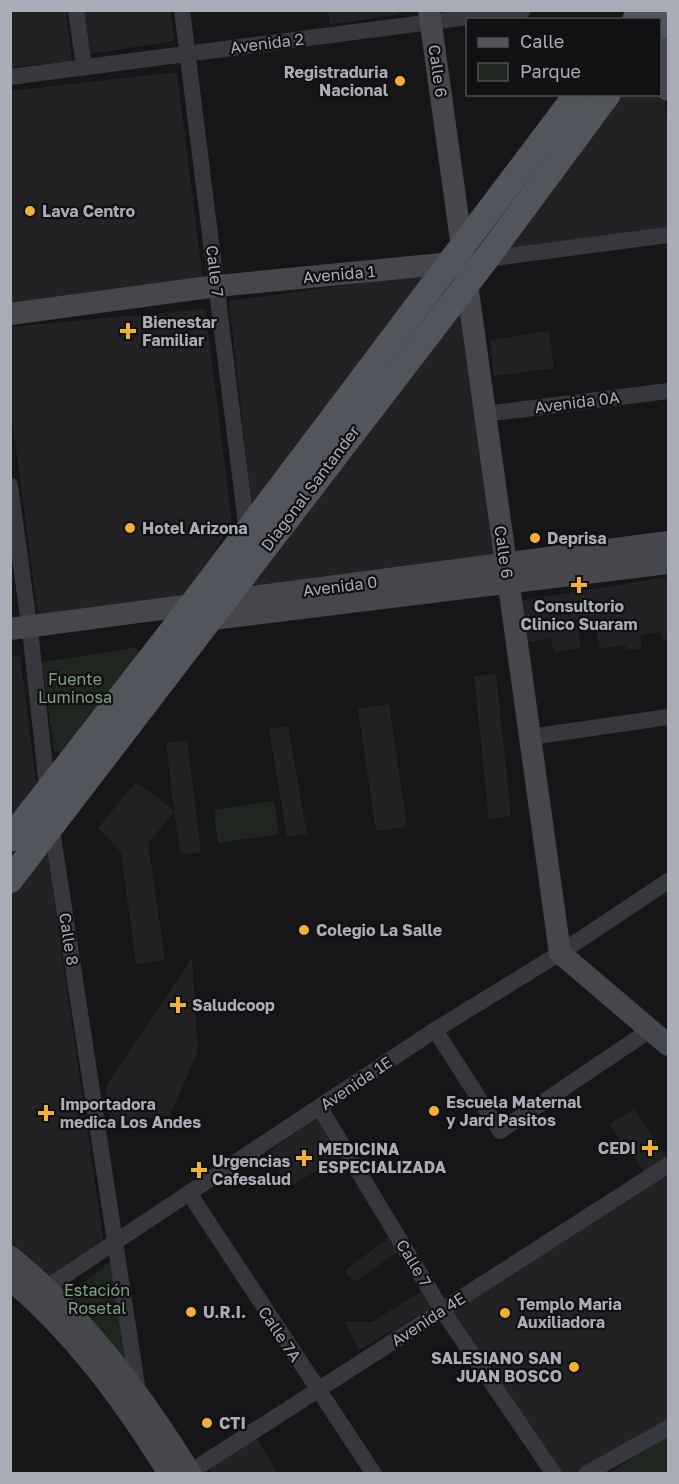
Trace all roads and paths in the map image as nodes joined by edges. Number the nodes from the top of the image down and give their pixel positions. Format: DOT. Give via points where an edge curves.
graph roads {
  1 [pos="76,10"];
  2 [pos="182,10"];
  3 [pos="523,10"];
  4 [pos="430,16"];
  5 [pos="661,35"];
  6 [pos="188,53"];
  7 [pos="84,67"];
  8 [pos="10,76"];
  9 [pos="669,90"];
  10 [pos="576,96"];
  11 [pos="606,96"];
  12 [pos="669,235"];
  13 [pos="466,262"];
  14 [pos="216,286"];
  15 [pos="10,314"];
  16 [pos="669,391"];
  17 [pos="485,414"];
  18 [pos="10,485"];
  19 [pos="247,531"];
  20 [pos="669,542"];
  21 [pos="669,563"];
  22 [pos="507,574"];
  23 [pos="218,610"];
  24 [pos="184,614"];
  25 [pos="20,634"];
  26 [pos="669,717"];
  27 [pos="530,737"];
  28 [pos="47,791"];
  29 [pos="51,827"];
  30 [pos="10,838"];
  31 [pos="10,880"];
  32 [pos="669,881"];
  33 [pos="560,953"];
  34 [pos="435,1030"];
  35 [pos="650,1030"];
  36 [pos="669,1045"];
  37 [pos="320,1108"];
  38 [pos="669,1165"];
  39 [pos="189,1193"];
  40 [pos="116,1242"];
  41 [pos="10,1256"];
  42 [pos="10,1279"];
  43 [pos="46,1288"];
  44 [pos="442,1310"];
  45 [pos="318,1391"];
  46 [pos="138,1392"];
  47 [pos="669,1428"];
  48 [pos="185,1473"];
  49 [pos="374,1473"];
  50 [pos="554,1473"];
  51 [pos="586,1473"];
  1 -- 7 [label="street"];
  2 -- 6 [label="street, Calle 7"];
  3 -- 4 [label="street, Avenida 2"];
  4 -- 6 [label="street, Avenida 2"];
  4 -- 13 [label="street, Calle 6"];
  5 -- 9 [label="street"];
  6 -- 7 [label="street, Avenida 2"];
  6 -- 14 [label="street, Calle 7"];
  7 -- 8 [label="street, Avenida 2"];
  10 -- 13 [label="main road, Diagonal Santander"];
  11 -- 13 [label="main road, Diagonal Santander"];
  12 -- 13 [label="street, Avenida 1"];
  13 -- 14 [label="street, Avenida 1"];
  13 -- 17 [label="street, Calle 6"];
  13 -- 19 [label="main road, Diagonal Santander"];
  13 -- 23 [label="main road, Diagonal Santander"];
  14 -- 15 [label="street, Avenida 1"];
  14 -- 19 [label="street, Calle 7"];
  16 -- 17 [label="street, Avenida 0A"];
  17 -- 22 [label="street, Calle 6"];
  18 -- 25 [label="street, Calle 8"];
  19 -- 24 [label="main road, Diagonal Santander"];
  20 -- 22 [label="street, Avenida 0"];
  21 -- 22 [label="street, Avenida 0"];
  22 -- 23 [label="street, Avenida 0"];
  22 -- 27 [label="street, Calle 6"];
  23 -- 24 [label="street, Avenida 0"];
  23 -- 29 [label="main road, Diagonal Santander"];
  24 -- 25 [label="street, Avenida 0"];
  24 -- 28 [label="main road, Diagonal Santander"];
  25 -- 28 [label="street, Calle 8"];
  26 -- 27 [label="street"];
  27 -- 33 [label="street, Calle 6"];
  28 -- 29 [label="street, Calle 8"];
  28 -- 30 [label="main road, Diagonal Santander"];
  29 -- 31 [label="main road, Diagonal Santander"];
  29 -- 40 [label="street, Calle 8"];
  32 -- 33 [label="street, Avenida 1E"];
  33 -- 34 [label="street, Avenida 1E"];
  33 -- 35 [label="street"];
  34 -- 35 [label="street" via="500,1131"];
  34 -- 37 [label="street, Avenida 1E"];
  35 -- 36 [label="street"];
  37 -- 39 [label="street, Avenida 1E"];
  37 -- 44 [label="street, Calle 7"];
  38 -- 44 [label="street, Avenida 4E"];
  39 -- 40 [label="street, Avenida 1E"];
  39 -- 45 [label="street, Calle 7A"];
  40 -- 43 [label="street, Avenida 1E"];
  40 -- 46 [label="street, Calle 8"];
  41 -- 43 [label="street"];
  42 -- 48 [label="street" via="45,1310"];
  43 -- 46 [label="street"];
  44 -- 45 [label="street, Avenida 4E"];
  44 -- 50 [label="street, Calle 7"];
  45 -- 48 [label="street, Avenida 4E"];
  45 -- 49 [label="street, Calle 7A"];
  46 -- 48 [label="street"];
  47 -- 51 [label="street"];
}
